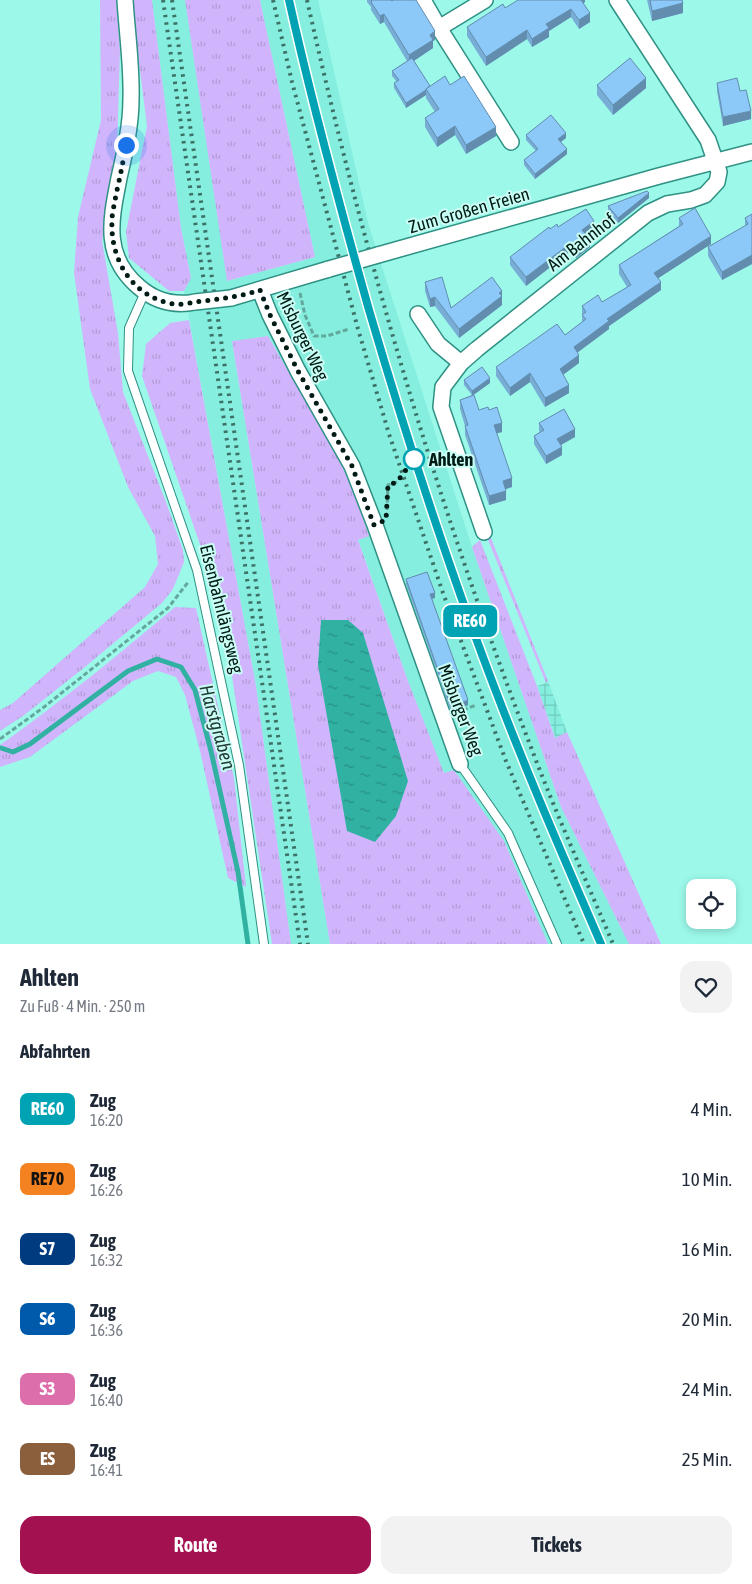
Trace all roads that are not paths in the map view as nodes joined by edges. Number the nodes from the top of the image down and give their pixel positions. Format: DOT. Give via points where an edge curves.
graph roads {
  1 [pos="126,0"];
  2 [pos="422,0"];
  3 [pos="485,0"];
  4 [pos="617,0"];
  5 [pos="439,28"];
  6 [pos="511,142"];
  7 [pos="752,152"];
  8 [pos="716,161"];
  9 [pos="260,290"];
  10 [pos="145,292"];
  11 [pos="418,314"];
  12 [pos="461,363"];
  13 [pos="484,532"];
  14 [pos="460,764"];
  15 [pos="264,944"];
  16 [pos="557,944"];
  1 -- 10 [label="street" via="131,99 112,235 121,268"];
  2 -- 5 [label="street"];
  3 -- 5 [label="street"];
  4 -- 8 [label="street" via="708,140"];
  5 -- 6 [label="street"];
  7 -- 8 [label="street, Zum Großen Freien"];
  8 -- 9 [label="street, Zum Großen Freien, bridge"];
  8 -- 12 [label="street, Am Bahnhof" via="717,182 705,194 667,204 648,213"];
  9 -- 10 [label="street, Zum Großen Freien, bridge" via="231,298 175,304"];
  9 -- 14 [label="street, Misburger Weg" via="298,371 352,466"];
  10 -- 15 [label="lane, Eisenbahnlängsweg" via="129,328 128,371 197,570 239,765"];
  11 -- 12 [label="street" via="438,344"];
  12 -- 13 [label="street, Am Bahnhof" via="443,387 441,406"];
  14 -- 16 [label="lane, Misburger Weg" via="508,833"];
}
